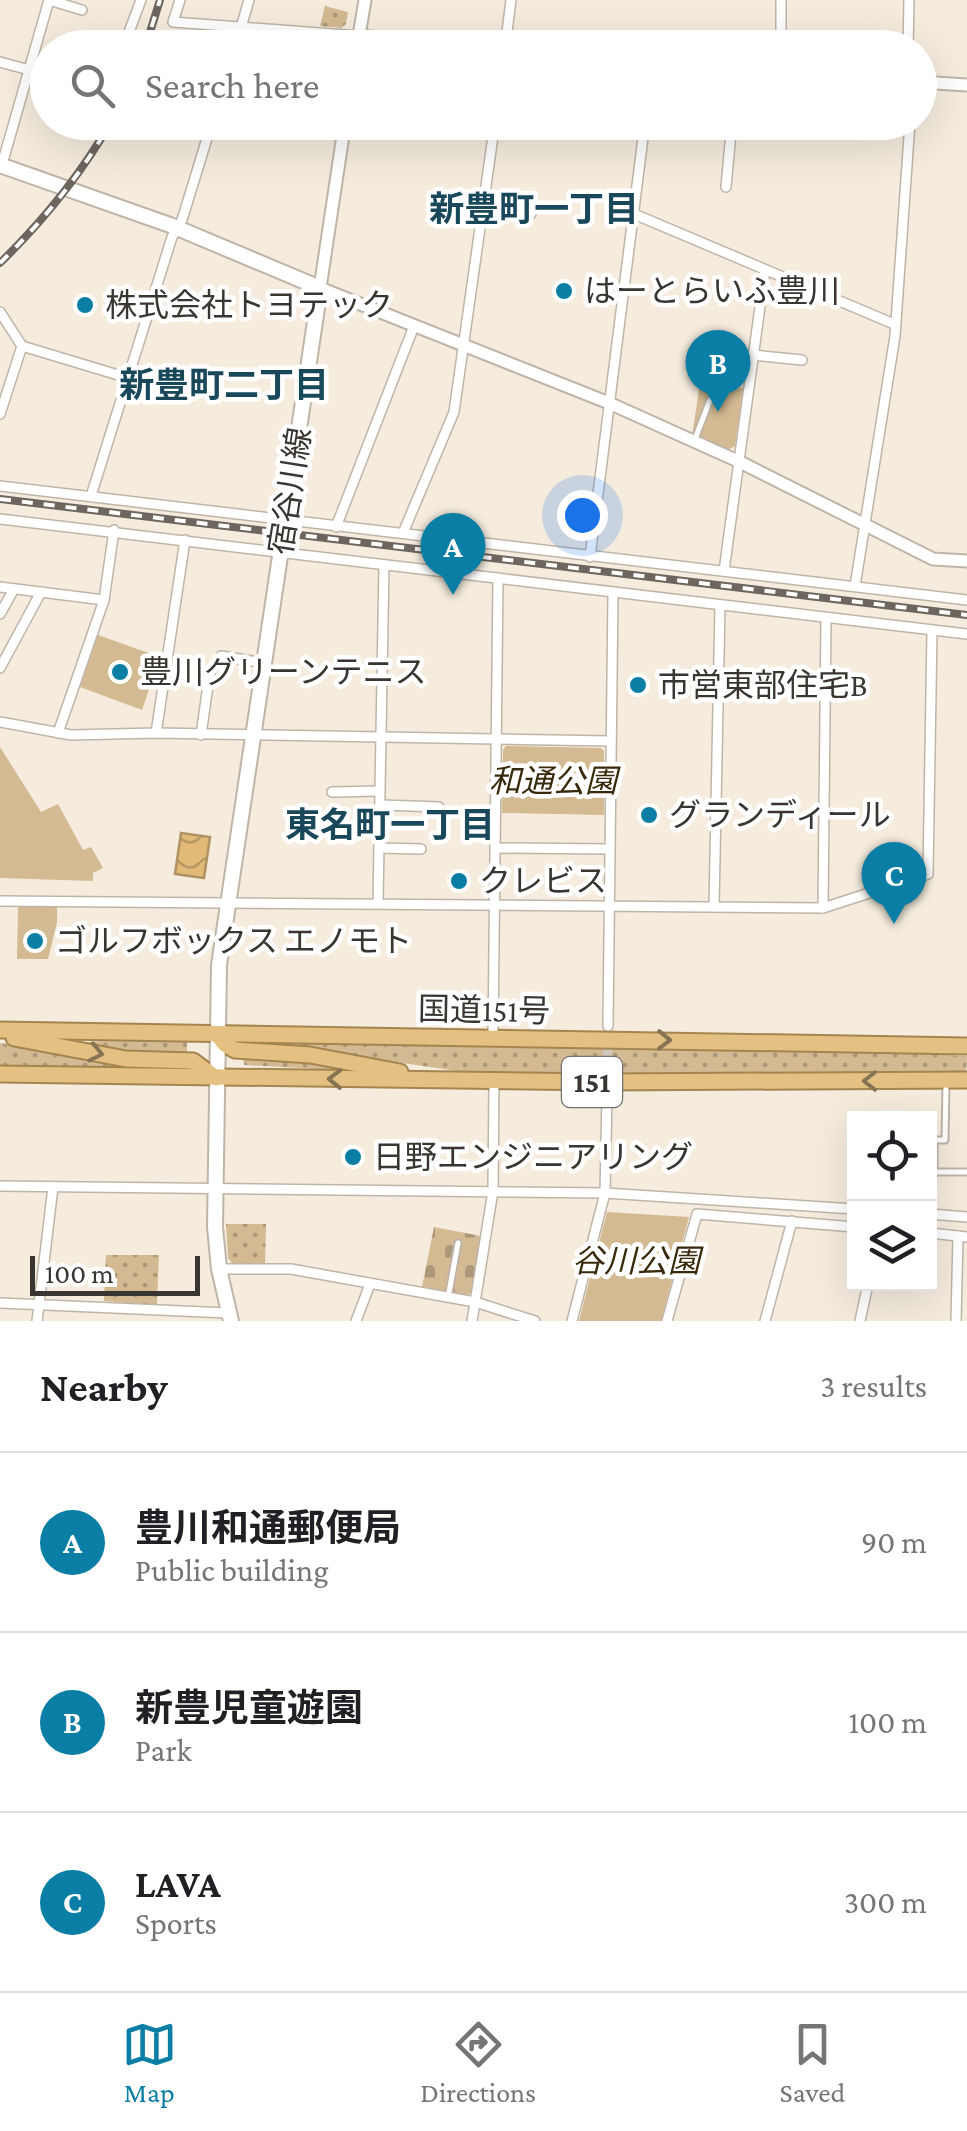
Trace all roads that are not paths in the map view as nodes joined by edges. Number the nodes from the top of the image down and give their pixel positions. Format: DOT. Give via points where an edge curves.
graph roads {
  1 [pos="141,0"];
  2 [pos="180,0"];
  3 [pos="249,0"];
  4 [pos="366,0"];
  5 [pos="511,0"];
  6 [pos="782,0"];
  7 [pos="909,0"];
  8 [pos="82,10"];
  9 [pos="241,27"];
  10 [pos="41,30"];
  11 [pos="130,30"];
  12 [pos="240,30"];
  13 [pos="264,30"];
  14 [pos="360,30"];
  15 [pos="507,30"];
  16 [pos="781,30"];
  17 [pos="908,30"];
  18 [pos="0,62"];
  19 [pos="30,70"];
  20 [pos="937,83"];
  21 [pos="967,85"];
  22 [pos="206,140"];
  23 [pos="342,140"];
  24 [pos="492,140"];
  25 [pos="644,140"];
  26 [pos="730,140"];
  27 [pos="909,140"];
  28 [pos="1,167"];
  29 [pos="726,188"];
  30 [pos="483,206"];
  31 [pos="531,214"];
  32 [pos="634,214"];
  33 [pos="177,228"];
  34 [pos="765,270"];
  35 [pos="320,288"];
  36 [pos="0,312"];
  37 [pos="894,324"];
  38 [pos="414,326"];
  39 [pos="465,344"];
  40 [pos="22,346"];
  41 [pos="752,355"];
  42 [pos="802,360"];
  43 [pos="128,378"];
  44 [pos="710,400"];
  45 [pos="609,403"];
  46 [pos="0,414"];
  47 [pos="694,441"];
  48 [pos="740,462"];
  49 [pos="0,486"];
  50 [pos="91,496"];
  51 [pos="0,518"];
  52 [pos="286,520"];
  53 [pos="863,524"];
  54 [pos="336,527"];
  55 [pos="114,530"];
  56 [pos="403,533"];
  57 [pos="185,540"];
  58 [pos="281,552"];
  59 [pos="590,557"];
  60 [pos="967,561"];
  61 [pos="384,565"];
  62 [pos="724,571"];
  63 [pos="498,578"];
  64 [pos="855,586"];
  65 [pos="0,588"];
  66 [pos="14,589"];
  67 [pos="41,592"];
  68 [pos="614,592"];
  69 [pos="104,600"];
  70 [pos="967,600"];
  71 [pos="720,605"];
  72 [pos="0,614"];
  73 [pos="826,618"];
  74 [pos="932,630"];
  75 [pos="967,634"];
  76 [pos="221,656"];
  77 [pos="264,663"];
  78 [pos="0,668"];
  79 [pos="210,671"];
  80 [pos="0,722"];
  81 [pos="156,733"];
  82 [pos="58,734"];
  83 [pos="201,735"];
  84 [pos="252,736"];
  85 [pos="380,737"];
  86 [pos="497,739"];
  87 [pos="610,741"];
  88 [pos="378,791"];
  89 [pos="332,792"];
  90 [pos="382,805"];
  91 [pos="440,807"];
  92 [pos="378,848"];
  93 [pos="421,848"];
  94 [pos="495,848"];
  95 [pos="609,849"];
  96 [pos="0,901"];
  97 [pos="229,903"];
  98 [pos="378,903"];
  99 [pos="494,905"];
  100 [pos="608,906"];
  101 [pos="714,907"];
  102 [pos="823,908"];
  103 [pos="608,1026"];
  104 [pos="0,1033"];
  105 [pos="217,1034"];
  106 [pos="493,1038"];
  107 [pos="967,1046"];
  108 [pos="0,1074"];
  109 [pos="216,1078"];
  110 [pos="946,1080"];
  111 [pos="967,1080"];
  112 [pos="464,1081"];
  113 [pos="494,1081"];
  114 [pos="607,1096"];
  115 [pos="967,1172"];
  116 [pos="0,1186"];
  117 [pos="54,1187"];
  118 [pos="214,1189"];
  119 [pos="493,1191"];
  120 [pos="605,1193"];
  121 [pos="847,1209"];
  122 [pos="937,1214"];
  123 [pos="967,1216"];
  124 [pos="792,1221"];
  125 [pos="847,1226"];
  126 [pos="937,1234"];
  127 [pos="962,1236"];
  128 [pos="458,1243"];
  129 [pos="219,1268"];
  130 [pos="370,1284"];
  131 [pos="866,1291"];
  132 [pos="448,1298"];
  133 [pos="476,1302"];
  134 [pos="40,1303"];
  135 [pos="0,1304"];
  136 [pos="229,1317"];
  137 [pos="38,1321"];
  138 [pos="356,1321"];
  139 [pos="472,1321"];
  140 [pos="535,1321"];
  141 [pos="572,1321"];
  142 [pos="666,1321"];
  143 [pos="765,1321"];
  144 [pos="860,1321"];
  145 [pos="956,1321"];
  1 -- 11 [label="street"];
  2 -- 9 [label="street" via="173,22"];
  3 -- 9 [label="street"];
  4 -- 14 [label="street"];
  5 -- 15 [label="street"];
  6 -- 16 [label="street"];
  7 -- 17 [label="street"];
  8 -- 10 [label="street" via="49,0"];
  9 -- 12 [label="street"];
  9 -- 13 [label="street"];
  18 -- 19 [label="street"];
  19 -- 28 [label="street"];
  20 -- 21 [label="street"];
  22 -- 33 [label="street"];
  23 -- 35 [label="street"];
  24 -- 30 [label="street"];
  25 -- 32 [label="street"];
  26 -- 29 [label="street"];
  27 -- 37 [label="street"];
  28 -- 33 [label="main road"];
  30 -- 31 [label="street"];
  30 -- 39 [label="street"];
  32 -- 34 [label="street"];
  32 -- 45 [label="street"];
  33 -- 35 [label="main road"];
  33 -- 43 [label="street"];
  34 -- 37 [label="street"];
  34 -- 41 [label="street"];
  35 -- 38 [label="street"];
  35 -- 52 [label="main road, 宿谷川線"];
  36 -- 40 [label="street"];
  37 -- 53 [label="street"];
  38 -- 39 [label="street"];
  38 -- 54 [label="street"];
  39 -- 45 [label="street"];
  39 -- 56 [label="street" via="454,412"];
  40 -- 43 [label="street"];
  40 -- 46 [label="street"];
  41 -- 42 [label="street"];
  41 -- 48 [label="street"];
  43 -- 50 [label="street"];
  44 -- 47 [label="lane"];
  45 -- 47 [label="street"];
  45 -- 59 [label="street"];
  47 -- 48 [label="street"];
  48 -- 53 [label="street"];
  48 -- 62 [label="street"];
  49 -- 50 [label="street"];
  50 -- 52 [label="street"];
  51 -- 55 [label="street"];
  52 -- 54 [label="street"];
  52 -- 58 [label="main road, 宿谷川線"];
  53 -- 60 [label="street" via="933,560"];
  53 -- 64 [label="street"];
  54 -- 56 [label="street"];
  55 -- 57 [label="street"];
  55 -- 69 [label="street"];
  56 -- 59 [label="street"];
  57 -- 58 [label="street"];
  57 -- 81 [label="street"];
  58 -- 61 [label="street"];
  58 -- 77 [label="main road, 宿谷川線"];
  59 -- 62 [label="street"];
  61 -- 63 [label="street"];
  61 -- 85 [label="street"];
  62 -- 64 [label="street"];
  63 -- 68 [label="street"];
  63 -- 86 [label="street"];
  64 -- 70 [label="street"];
  65 -- 66 [label="street"];
  66 -- 67 [label="street"];
  66 -- 72 [label="street"];
  67 -- 69 [label="street"];
  67 -- 78 [label="street"];
  68 -- 71 [label="street"];
  68 -- 87 [label="street"];
  69 -- 82 [label="street"];
  71 -- 73 [label="street"];
  71 -- 101 [label="street"];
  73 -- 74 [label="street"];
  73 -- 102 [label="street"];
  74 -- 75 [label="street"];
  74 -- 102 [label="street" via="928,874"];
  76 -- 77 [label="street"];
  77 -- 84 [label="main road, 宿谷川線"];
  79 -- 83 [label="street"];
  80 -- 82 [label="street"];
  81 -- 82 [label="street"];
  81 -- 83 [label="street"];
  83 -- 84 [label="street"];
  84 -- 85 [label="street"];
  84 -- 97 [label="main road, 宿谷川線"];
  85 -- 86 [label="street"];
  85 -- 88 [label="street"];
  86 -- 87 [label="street"];
  86 -- 94 [label="street"];
  87 -- 95 [label="street"];
  88 -- 89 [label="street"];
  88 -- 90 [label="street"];
  90 -- 91 [label="street"];
  90 -- 92 [label="street"];
  92 -- 93 [label="street"];
  92 -- 98 [label="street"];
  94 -- 95 [label="street"];
  94 -- 99 [label="street"];
  95 -- 100 [label="street"];
  96 -- 97 [label="street"];
  97 -- 98 [label="street"];
  97 -- 105 [label="main road, 宿谷川線"];
  98 -- 99 [label="street"];
  99 -- 100 [label="street"];
  99 -- 106 [label="street"];
  100 -- 101 [label="street"];
  100 -- 103 [label="street"];
  101 -- 102 [label="street"];
  104 -- 105 [label="highway, 国道151号 / 151"];
  104 -- 109 [label="highway, one-way" via="126,1059 193,1061"];
  105 -- 106 [label="highway, 国道151号 / 151"];
  105 -- 109 [label="main road, 宿谷川線"];
  105 -- 112 [label="highway" via="235,1050 310,1055"];
  106 -- 107 [label="highway, 国道151号 / 151, one-way"];
  108 -- 109 [label="highway, 151"];
  112 -- 109 [label="highway, 151, one-way"];
  109 -- 118 [label="main road, 宿谷川線"];
  110 -- 111 [label="highway, 151"];
  110 -- 113 [label="highway, 151, one-way"];
  110 -- 115 [label="lane" via="945,1140 934,1140 934,1172"];
  112 -- 113 [label="highway, 151"];
  113 -- 119 [label="street"];
  114 -- 120 [label="street"];
  116 -- 117 [label="street"];
  117 -- 118 [label="street"];
  117 -- 134 [label="street"];
  118 -- 119 [label="street"];
  118 -- 129 [label="main road, 宿谷川線"];
  119 -- 120 [label="street"];
  119 -- 133 [label="street"];
  120 -- 121 [label="street"];
  120 -- 141 [label="street"];
  122 -- 123 [label="street"];
  124 -- 125 [label="street"];
  124 -- 142 [label="street" via="697,1214"];
  124 -- 143 [label="street"];
  126 -- 127 [label="street"];
  127 -- 145 [label="street"];
  128 -- 132 [label="lane"];
  129 -- 130 [label="street" via="291,1270"];
  129 -- 136 [label="main road, 宿谷川線"];
  130 -- 132 [label="street"];
  130 -- 138 [label="street"];
  131 -- 144 [label="street"];
  132 -- 133 [label="street"];
  133 -- 139 [label="street"];
  133 -- 140 [label="street"];
  134 -- 135 [label="street"];
  134 -- 136 [label="street"];
  134 -- 137 [label="street"];
}
